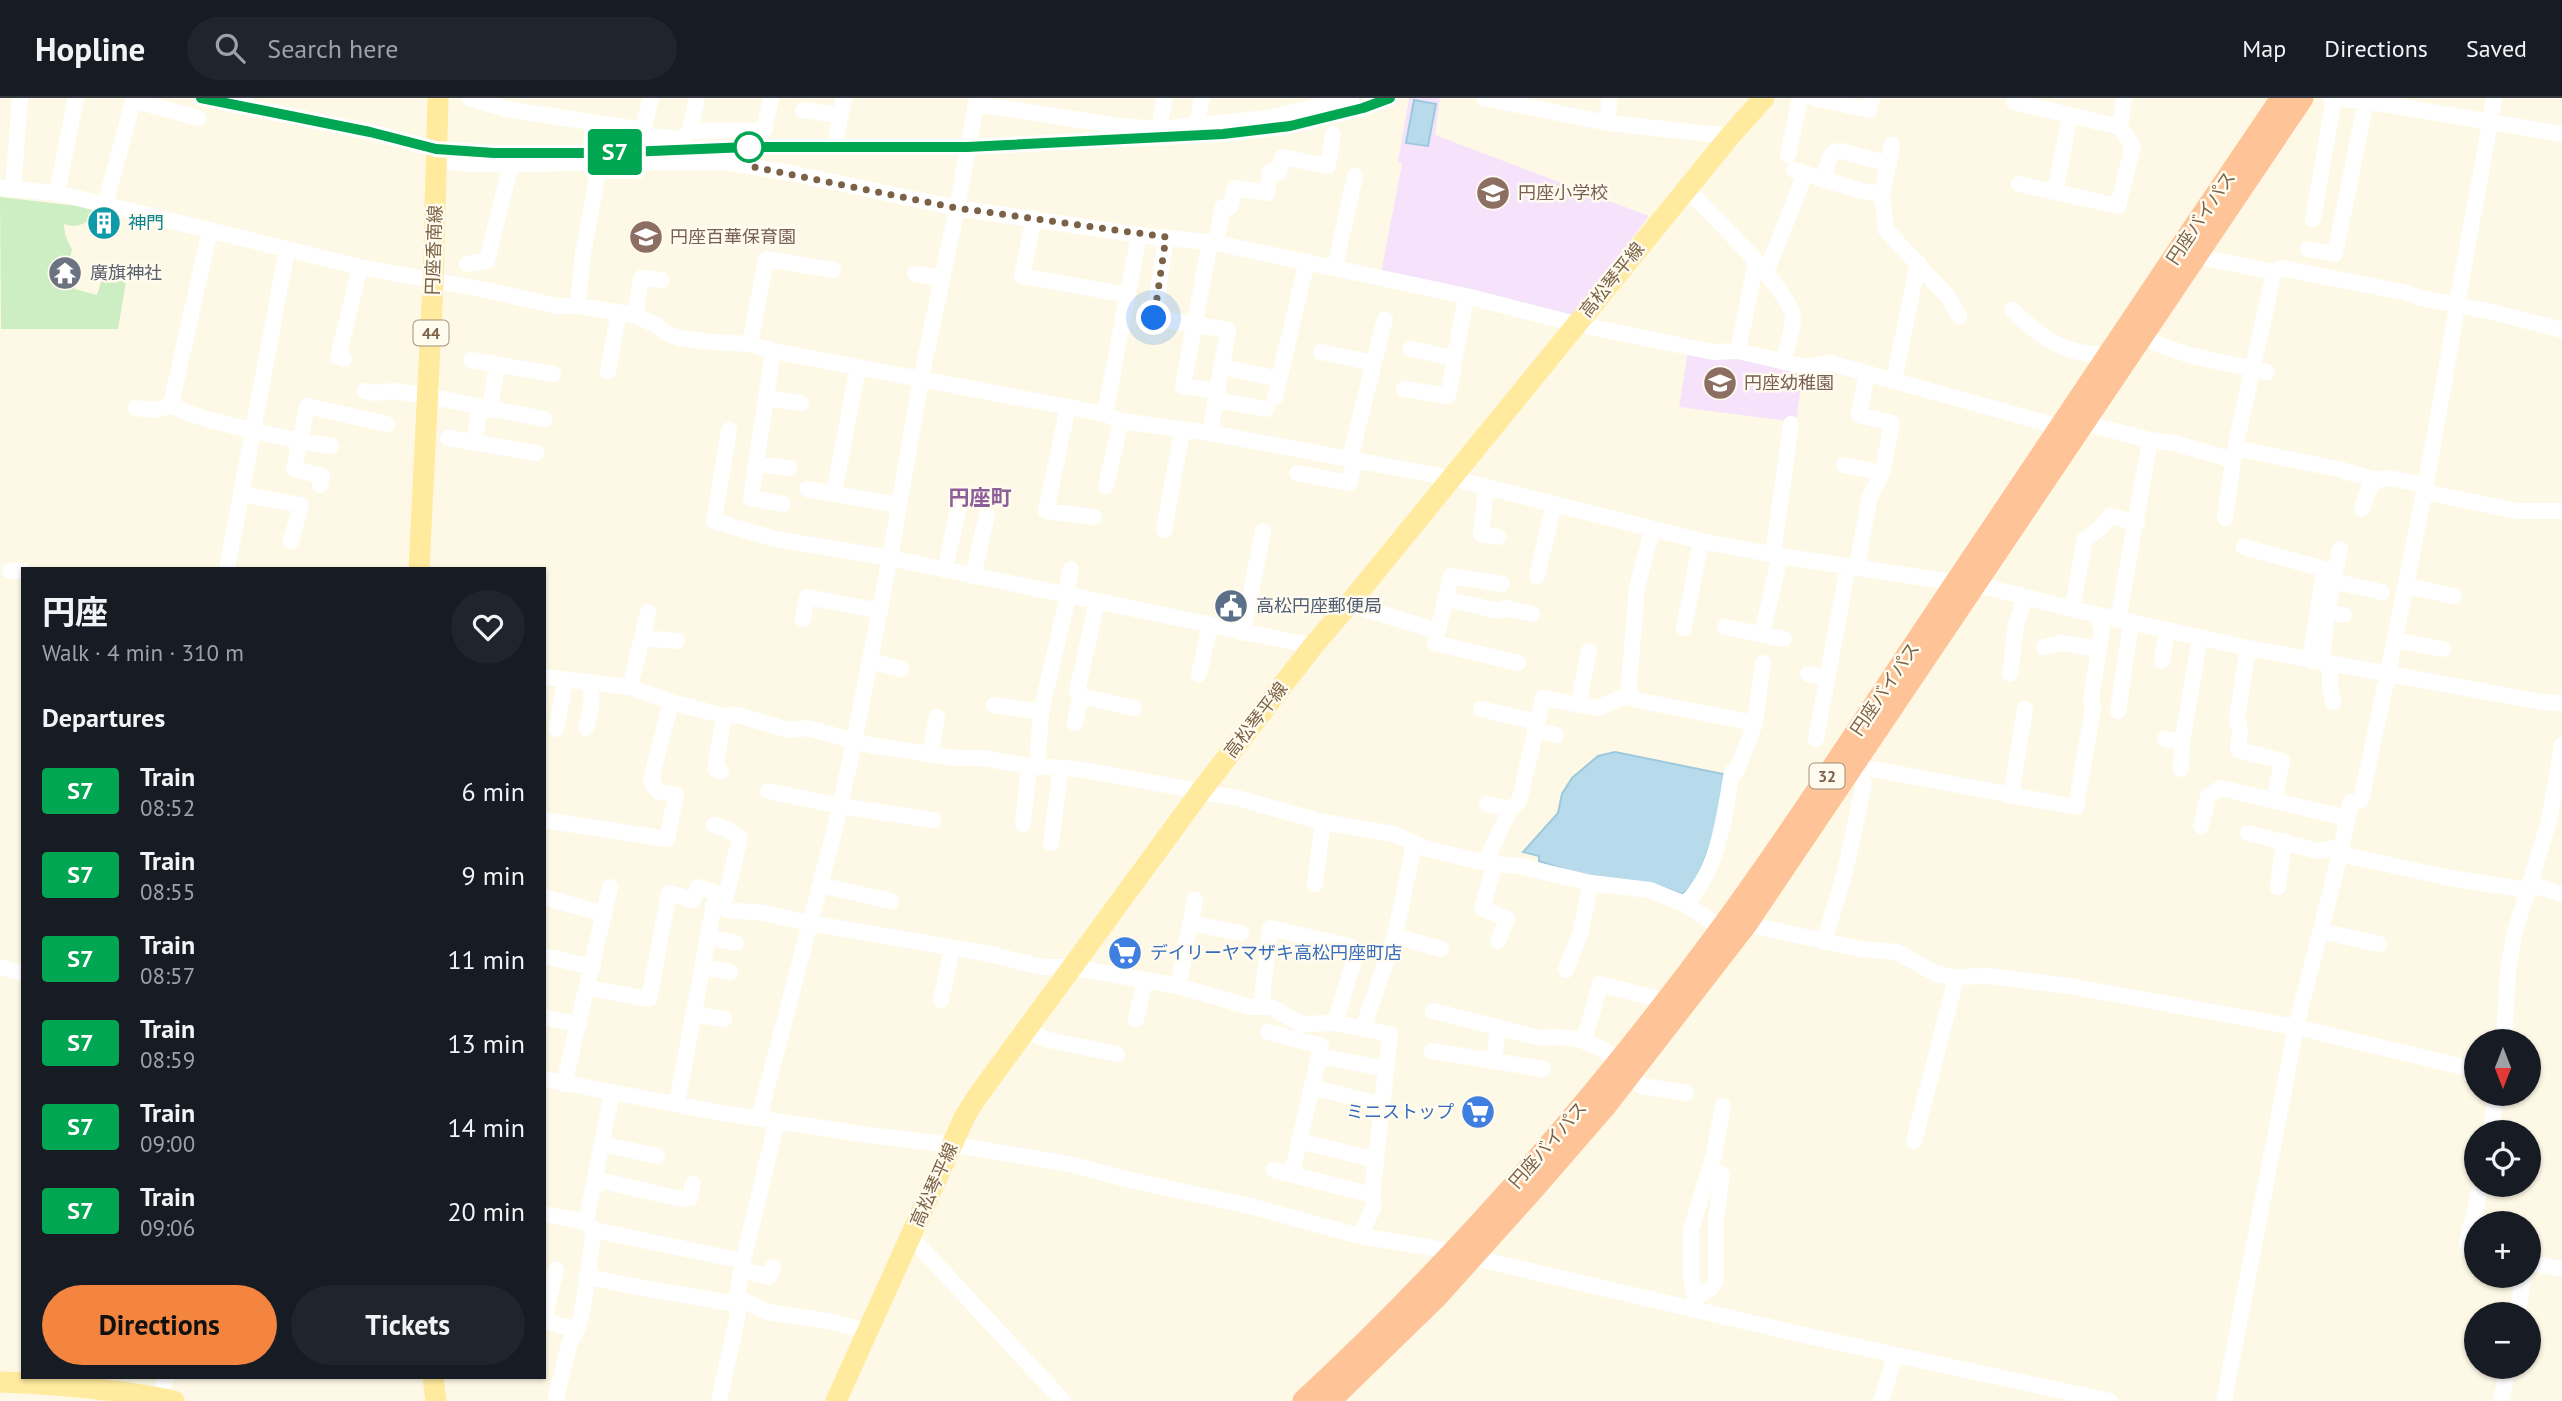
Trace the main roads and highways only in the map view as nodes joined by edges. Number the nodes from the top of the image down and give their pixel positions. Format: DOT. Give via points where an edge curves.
graph roads {
  1 [pos="438,98"];
  2 [pos="1764,98"];
  3 [pos="2282,98"];
  4 [pos="2302,98"];
  5 [pos="419,567"];
  6 [pos="1966,583"];
  7 [pos="1846,762"];
  8 [pos="1624,1068"];
  9 [pos="1462,1256"];
  10 [pos="433,1379"];
  11 [pos="0,1382"];
  12 [pos="67,1387"];
  13 [pos="165,1400"];
  14 [pos="436,1401"];
  15 [pos="836,1401"];
  16 [pos="1304,1401"];
  17 [pos="1329,1401"];
  1 -- 5 [label="main road, 円座香南線 / 44"];
  2 -- 15 [label="main road, 高松琴平線" via="1313,646 977,1097"];
  3 -- 6 [label="highway, 円座バイパス / 32" via="2060,427"];
  4 -- 6 [label="highway, 円座バイパス / 32" via="2084,423"];
  6 -- 7 [label="highway, 円座バイパス / 32"];
  7 -- 8 [label="highway, 円座バイパス / 32" via="1666,1002"];
  7 -- 8 [label="highway, 円座バイパス / 32" via="1746,924"];
  8 -- 9 [label="highway, 円座バイパス / 32" via="1583,1105"];
  9 -- 16 [label="highway, 円座バイパス / 32" via="1423,1286"];
  9 -- 17 [label="highway, 円座バイパス / 32" via="1436,1297"];
  10 -- 14 [label="main road"];
  11 -- 12 [label="main road"];
  12 -- 13 [label="main road"];
}
